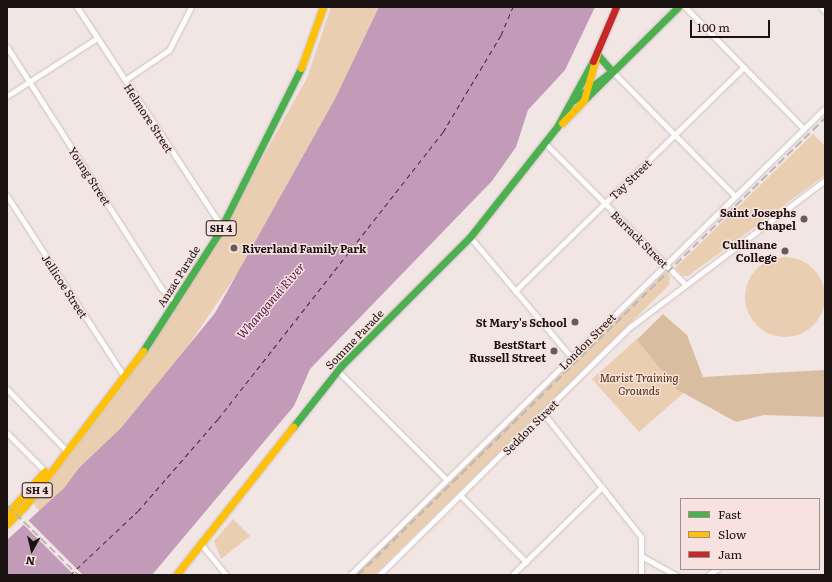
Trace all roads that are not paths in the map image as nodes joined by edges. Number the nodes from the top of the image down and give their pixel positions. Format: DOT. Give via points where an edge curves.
graph roads {
  1 [pos="78,7"];
  2 [pos="191,7"];
  3 [pos="323,7"];
  4 [pos="616,7"];
  5 [pos="678,7"];
  6 [pos="685,7"];
  7 [pos="821,7"];
  8 [pos="825,11"];
  9 [pos="98,38"];
  10 [pos="7,47"];
  11 [pos="597,54"];
  12 [pos="744,67"];
  13 [pos="612,71"];
  14 [pos="125,80"];
  15 [pos="29,82"];
  16 [pos="590,85"];
  17 [pos="7,96"];
  18 [pos="584,100"];
  19 [pos="571,103"];
  20 [pos="825,108"];
  21 [pos="557,127"];
  22 [pos="804,128"];
  23 [pos="674,135"];
  24 [pos="544,142"];
  25 [pos="825,180"];
  26 [pos="7,196"];
  27 [pos="735,196"];
  28 [pos="605,203"];
  29 [pos="222,227"];
  30 [pos="470,237"];
  31 [pos="665,264"];
  32 [pos="685,284"];
  33 [pos="516,291"];
  34 [pos="175,302"];
  35 [pos="571,357"];
  36 [pos="338,370"];
  37 [pos="124,376"];
  38 [pos="7,389"];
  39 [pos="544,414"];
  40 [pos="7,433"];
  41 [pos="64,452"];
  42 [pos="45,471"];
  43 [pos="446,479"];
  44 [pos="602,487"];
  45 [pos="460,495"];
  46 [pos="7,514"];
  47 [pos="7,524"];
  48 [pos="201,544"];
  49 [pos="643,557"];
  50 [pos="526,562"];
  51 [pos="176,575"];
  52 [pos="226,575"];
  53 [pos="350,575"];
  54 [pos="379,575"];
  55 [pos="512,575"];
  56 [pos="641,575"];
  57 [pos="676,575"];
  1 -- 9 [label="street, Helmore Street"];
  2 -- 14 [label="street" via="169,50"];
  3 -- 29 [label="main road, Anzac Parade / SH 4" via="297,80"];
  4 -- 11 [label="main road, Somme Parade"];
  5 -- 13 [label="main road"];
  6 -- 12 [label="street"];
  7 -- 8 [label="street"];
  9 -- 14 [label="street, Helmore Street"];
  9 -- 15 [label="street"];
  10 -- 15 [label="street, Young Street"];
  11 -- 13 [label="main road"];
  11 -- 16 [label="main road, Somme Parade"];
  11 -- 19 [label="main road, Somme Parade"];
  12 -- 22 [label="street"];
  12 -- 23 [label="street, Tay Street"];
  13 -- 16 [label="main road"];
  13 -- 18 [label="main road"];
  13 -- 23 [label="street"];
  14 -- 29 [label="street, Helmore Street"];
  15 -- 17 [label="street"];
  15 -- 34 [label="street, Young Street" via="162,289"];
  16 -- 18 [label="main road, Somme Parade"];
  16 -- 19 [label="main road"];
  18 -- 21 [label="main road, Somme Parade"];
  19 -- 21 [label="main road, Somme Parade"];
  20 -- 22 [label="street, London Street"];
  21 -- 24 [label="main road, Somme Parade"];
  22 -- 27 [label="street, London Street"];
  23 -- 27 [label="street"];
  23 -- 28 [label="street, Tay Street"];
  24 -- 28 [label="street, Barrack Street"];
  24 -- 30 [label="main road, Somme Parade"];
  25 -- 32 [label="street, Seddon Street"];
  26 -- 37 [label="street, Jellicoe Street"];
  27 -- 31 [label="street, London Street"];
  28 -- 31 [label="street, Barrack Street"];
  28 -- 33 [label="street, Tay Street"];
  29 -- 34 [label="main road, Anzac Parade / SH 4"];
  30 -- 33 [label="street"];
  30 -- 36 [label="main road, Somme Parade"];
  31 -- 32 [label="street, Barrack Street"];
  31 -- 35 [label="street, London Street"];
  32 -- 39 [label="street, Seddon Street" via="630,327"];
  33 -- 35 [label="street"];
  34 -- 37 [label="main road, Anzac Parade / SH 4"];
  35 -- 43 [label="street, London Street"];
  36 -- 43 [label="street"];
  36 -- 48 [label="main road, Somme Parade"];
  37 -- 41 [label="main road, Anzac Parade / SH 4"];
  38 -- 41 [label="street"];
  39 -- 44 [label="street"];
  39 -- 45 [label="street, Seddon Street"];
  40 -- 42 [label="street"];
  41 -- 42 [label="main road, Anzac Parade / SH 4"];
  41 -- 47 [label="main road, Anzac Parade / SH 4"];
  42 -- 46 [label="main road, Anzac Parade / SH 4"];
  43 -- 53 [label="street, London Street"];
  44 -- 49 [label="street" via="641,537"];
  44 -- 50 [label="street"];
  45 -- 50 [label="street"];
  45 -- 54 [label="street, Seddon Street"];
  48 -- 51 [label="main road, Somme Parade"];
  48 -- 52 [label="street"];
  49 -- 56 [label="street"];
  49 -- 57 [label="street"];
  50 -- 55 [label="street"];
}
